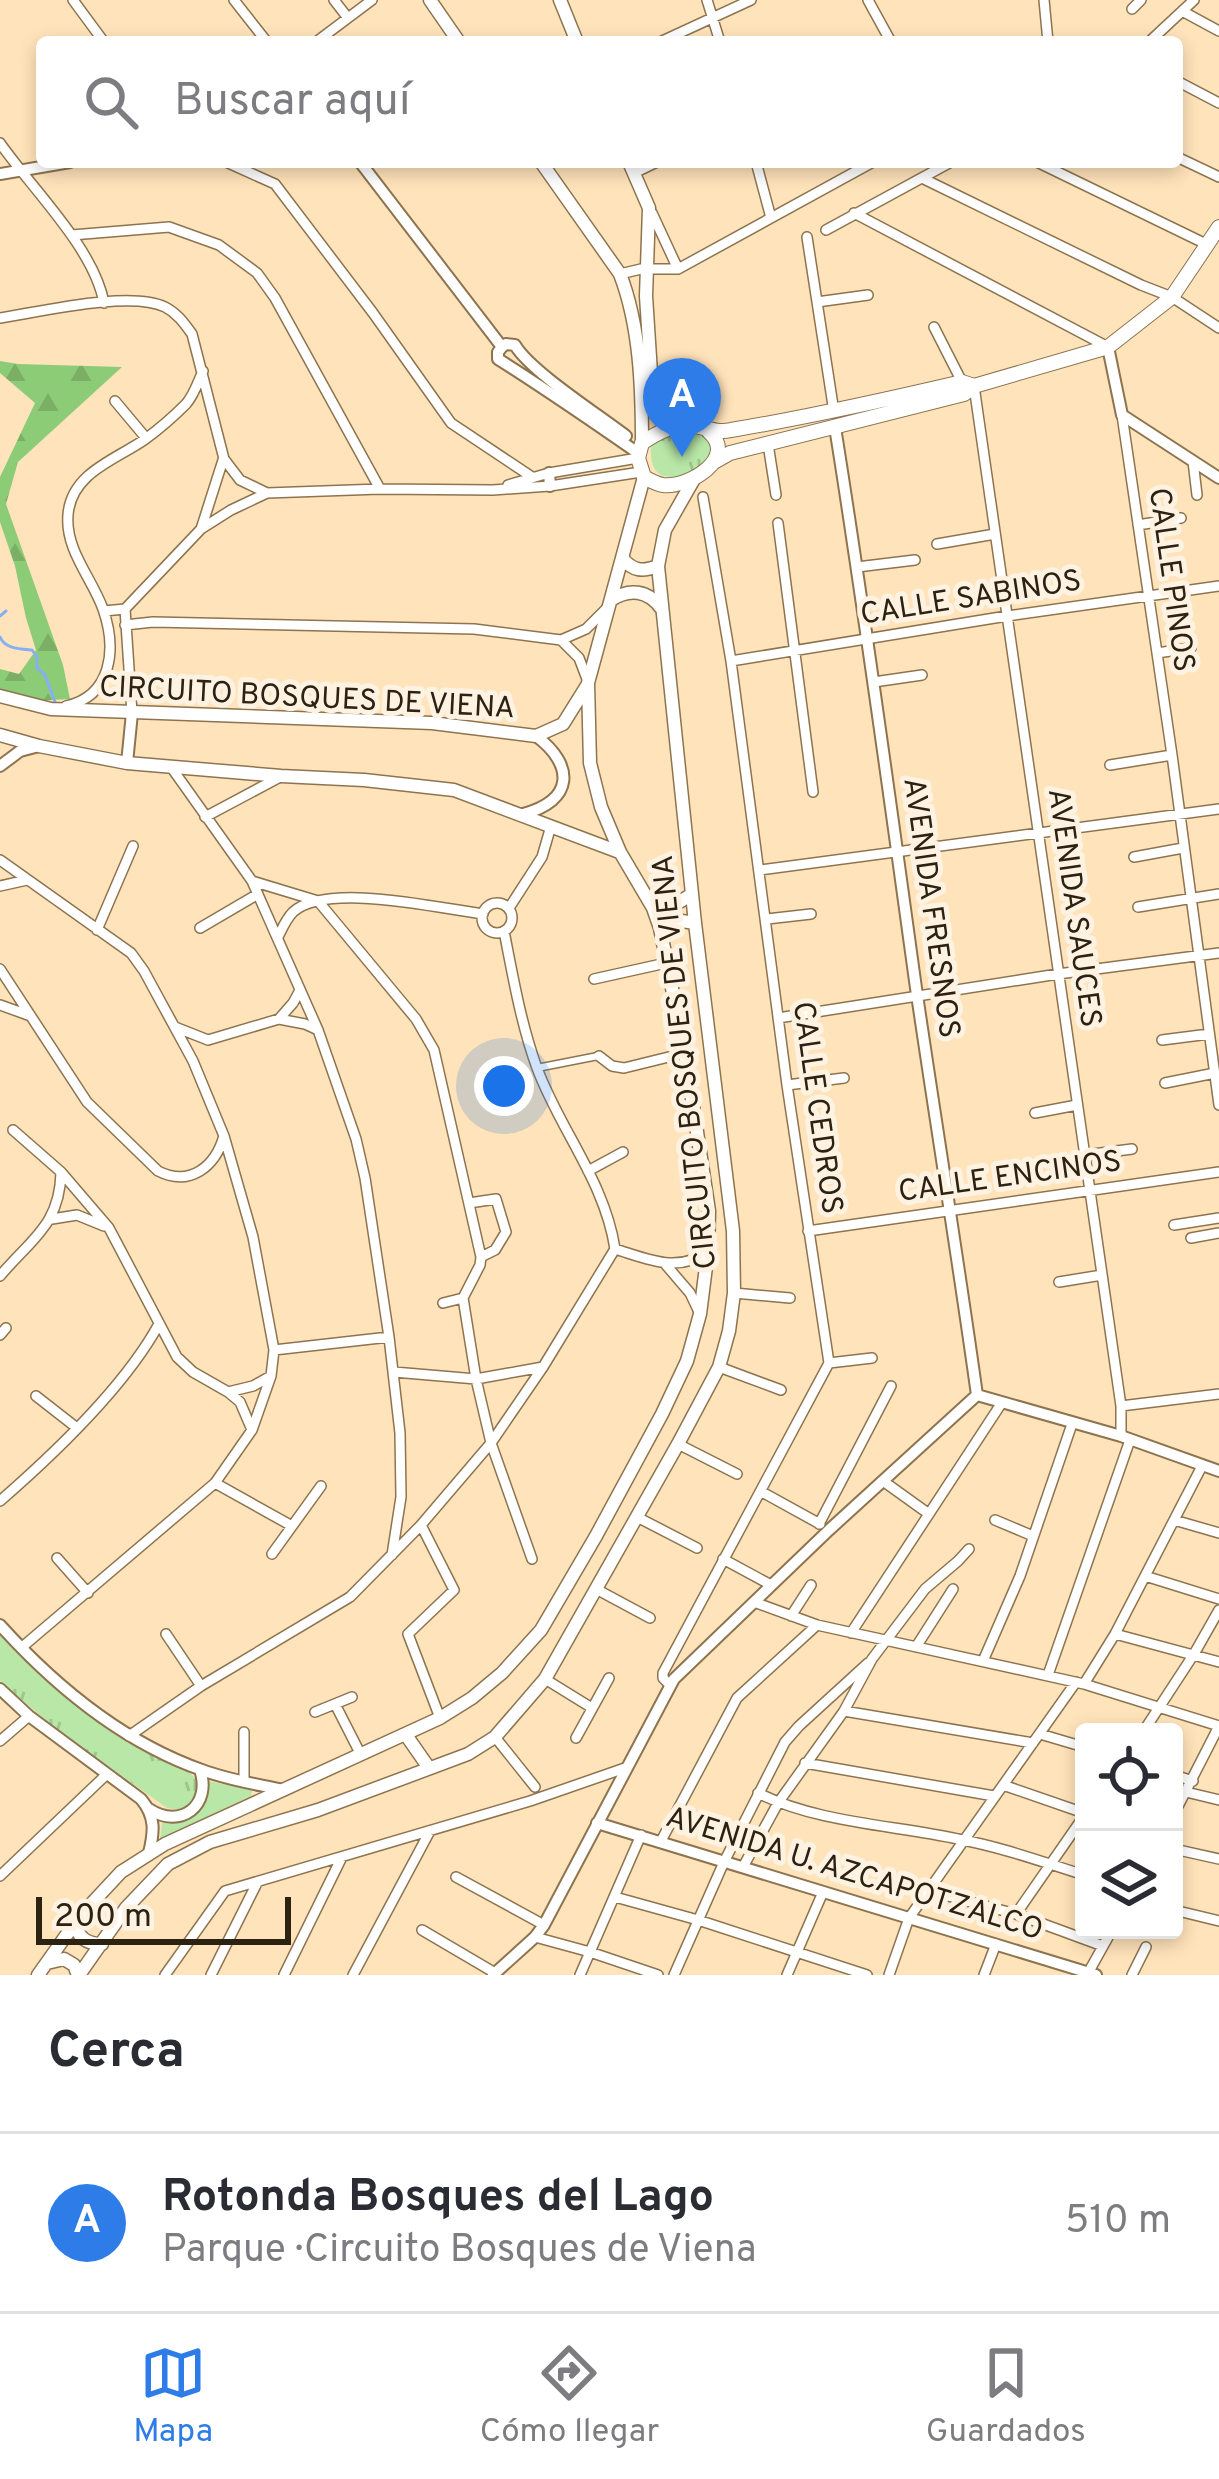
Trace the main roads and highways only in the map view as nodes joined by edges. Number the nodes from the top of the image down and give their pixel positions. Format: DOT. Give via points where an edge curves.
graph roads {
  1 [pos="430,0"];
  2 [pos="560,0"];
  3 [pos="454,36"];
  4 [pos="575,36"];
  5 [pos="545,168"];
  6 [pos="631,168"];
  7 [pos="1219,227"];
  8 [pos="620,274"];
  9 [pos="646,296"];
  10 [pos="629,299"];
  11 [pos="835,419"];
  12 [pos="686,425"];
  13 [pos="709,432"];
  14 [pos="640,458"];
  15 [pos="713,462"];
  16 [pos="694,479"];
  17 [pos="622,558"];
  18 [pos="658,566"];
  19 [pos="609,604"];
  20 [pos="662,608"];
  21 [pos="588,683"];
  22 [pos="0,696"];
  23 [pos="0,735"];
  24 [pos="620,852"];
  25 [pos="692,894"];
  26 [pos="653,908"];
  27 [pos="695,922"];
  28 [pos="660,928"];
  29 [pos="659,1420"];
  30 [pos="689,1425"];
  31 [pos="679,1443"];
  32 [pos="406,1735"];
  33 [pos="429,1768"];
  34 [pos="75,1923"];
  35 [pos="102,1944"];
  36 [pos="43,1969"];
  37 [pos="79,1975"];
  1 -- 3 [label="main road"];
  2 -- 4 [label="main road"];
  5 -- 8 [label="main road"];
  6 -- 9 [label="main road" via="650,208"];
  7 -- 11 [label="main road" via="1172,297 1108,347 968,384 964,394"];
  8 -- 9 [label="main road"];
  8 -- 10 [label="main road, CIRCUITO BOSQUES DE VIENA"];
  9 -- 10 [label="main road"];
  9 -- 12 [label="main road" via="652,388"];
  10 -- 14 [label="main road, CIRCUITO BOSQUES DE VIENA"];
  11 -- 13 [label="main road"];
  11 -- 15 [label="main road"];
  12 -- 13 [label="main road"];
  12 -- 14 [label="main road" via="657,433"];
  13 -- 15 [label="main road" via="720,447"];
  14 -- 16 [label="main road" via="658,484"];
  14 -- 17 [label="main road, CIRCUITO BOSQUES DE VIENA"];
  15 -- 16 [label="main road"];
  16 -- 18 [label="main road, CIRCUITO BOSQUES DE VIENA" via="664,530"];
  17 -- 18 [label="main road" via="633,569"];
  17 -- 19 [label="main road, CIRCUITO BOSQUES DE VIENA"];
  18 -- 20 [label="main road, CIRCUITO BOSQUES DE VIENA"];
  19 -- 20 [label="main road" via="638,592"];
  19 -- 21 [label="main road, CIRCUITO BOSQUES DE VIENA"];
  20 -- 25 [label="main road, CIRCUITO BOSQUES DE VIENA"];
  21 -- 22 [label="main road, CIRCUITO BOSQUES DE VIENA" via="563,724 536,736 432,723 51,710"];
  21 -- 24 [label="main road, CIRCUITO BOSQUES DE VIENA" via="590,763"];
  23 -- 24 [label="main road" via="128,763 436,787"];
  24 -- 26 [label="main road, CIRCUITO BOSQUES DE VIENA"];
  25 -- 26 [label="main road"];
  25 -- 27 [label="main road, CIRCUITO BOSQUES DE VIENA"];
  26 -- 28 [label="main road, CIRCUITO BOSQUES DE VIENA"];
  27 -- 28 [label="main road"];
  27 -- 30 [label="main road, CIRCUITO BOSQUES DE VIENA" via="734,1293 718,1367"];
  28 -- 29 [label="main road, CIRCUITO BOSQUES DE VIENA" via="709,1251 687,1360"];
  29 -- 30 [label="main road"];
  29 -- 31 [label="main road"];
  29 -- 32 [label="main road, CIRCUITO BOSQUES DE VIENA" via="541,1630 472,1698"];
  30 -- 31 [label="main road, CIRCUITO BOSQUES DE VIENA"];
  31 -- 33 [label="main road, CIRCUITO BOSQUES DE VIENA" via="545,1679 495,1738"];
  32 -- 33 [label="main road"];
  32 -- 34 [label="main road, CIRCUITO BOSQUES DE VIENA" via="149,1853"];
  33 -- 35 [label="main road, CIRCUITO BOSQUES DE VIENA" via="168,1864"];
  34 -- 35 [label="main road" via="81,1937"];
  34 -- 36 [label="main road, CIRCUITO BOSQUES DE VIENA"];
  35 -- 37 [label="main road, CIRCUITO BOSQUES DE VIENA"];
  36 -- 37 [label="main road" via="58,1958"];
}
